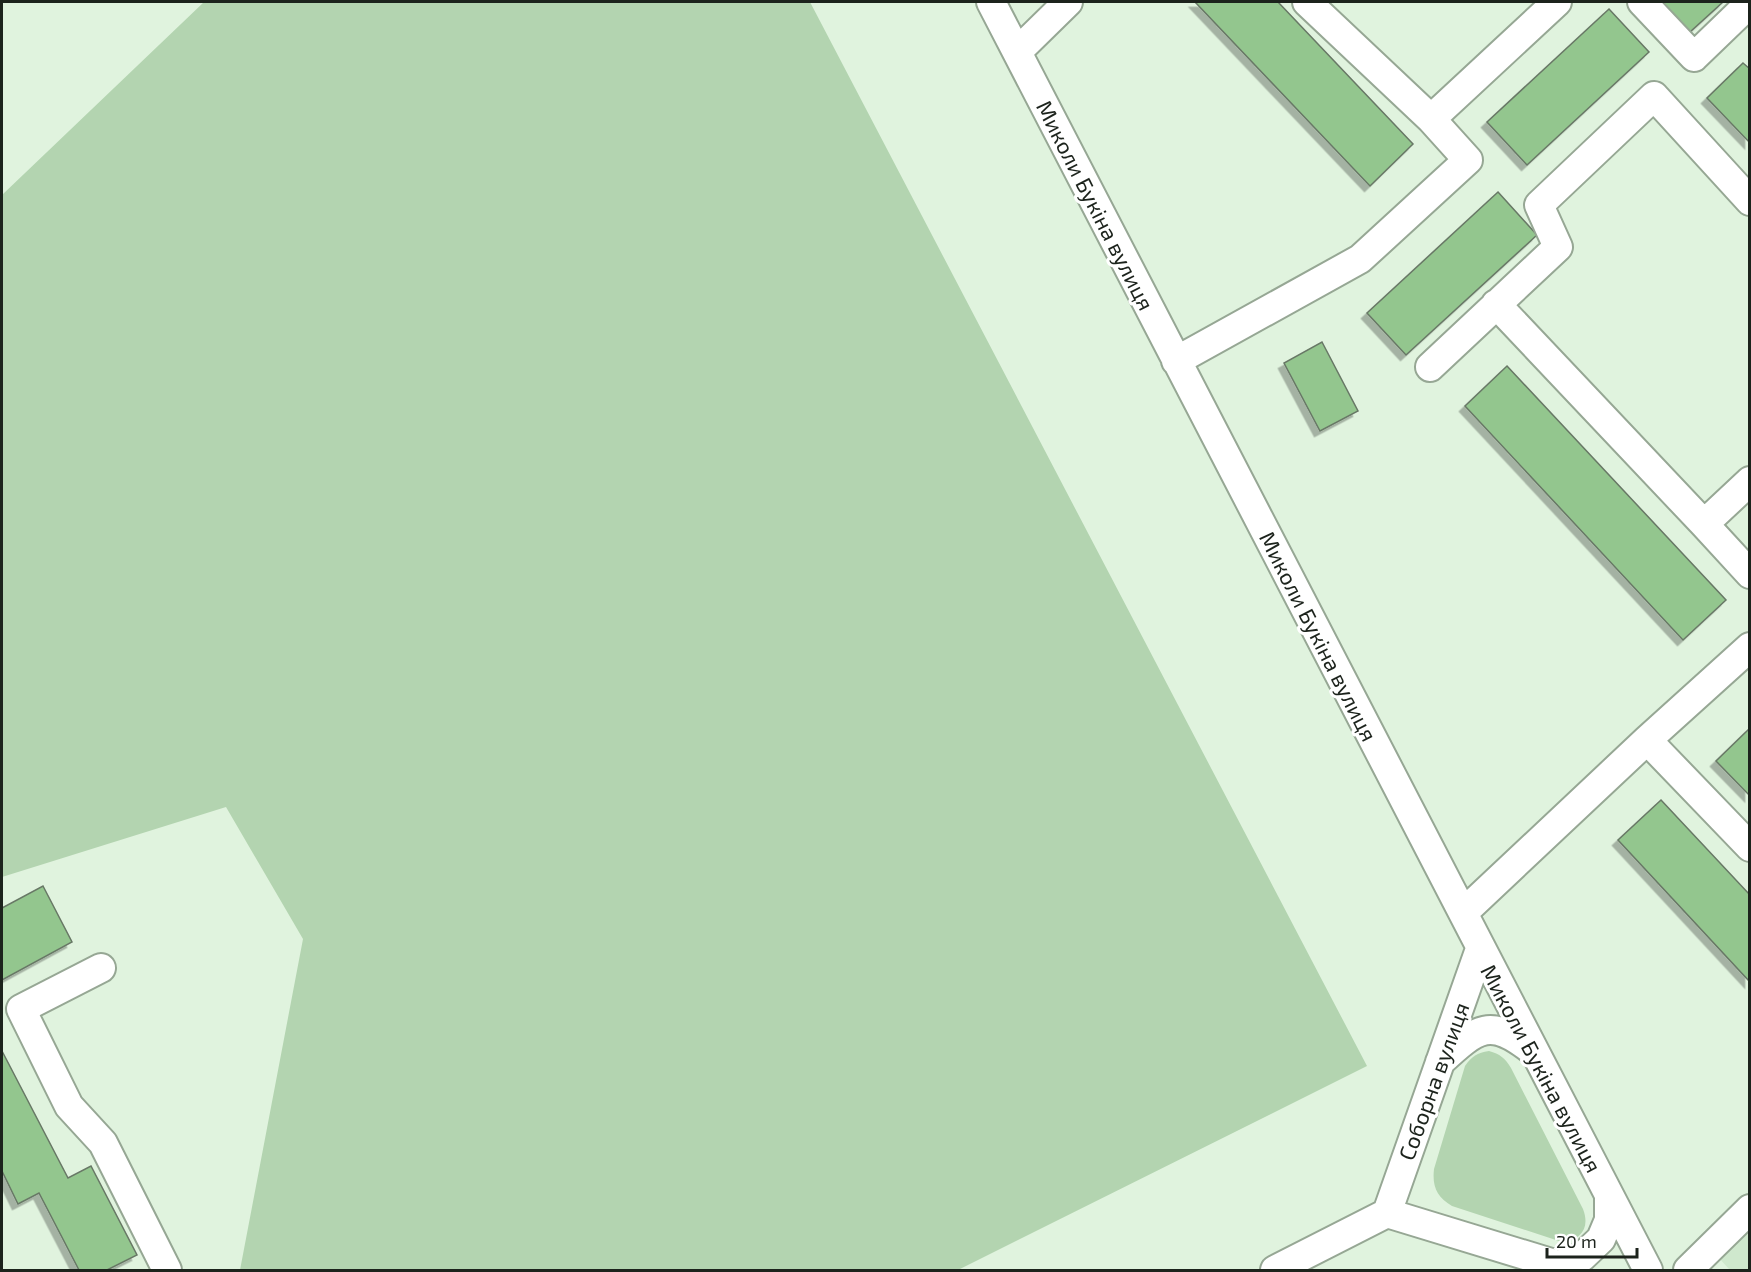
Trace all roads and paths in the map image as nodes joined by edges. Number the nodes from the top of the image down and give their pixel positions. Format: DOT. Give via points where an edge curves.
graph roads {
  1 [pos="991,2"];
  2 [pos="1068,2"];
  3 [pos="1307,2"];
  4 [pos="1557,2"];
  5 [pos="1641,2"];
  6 [pos="1749,3"];
  7 [pos="1017,52"];
  8 [pos="1431,119"];
  9 [pos="1749,201"];
  10 [pos="1496,304"];
  11 [pos="1176,361"];
  12 [pos="1430,366"];
  13 [pos="1749,481"];
  14 [pos="1704,524"];
  15 [pos="1749,574"];
  16 [pos="1749,647"];
  17 [pos="1647,740"];
  18 [pos="1749,847"];
  19 [pos="1463,913"];
  20 [pos="1480,949"];
  21 [pos="101,968"];
  22 [pos="1534,1053"];
  23 [pos="1440,1062"];
  24 [pos="1609,1195"];
  25 [pos="1749,1209"];
  26 [pos="1387,1213"];
  27 [pos="1566,1268"];
  28 [pos="167,1270"];
  29 [pos="1275,1270"];
  30 [pos="1648,1270"];
  31 [pos="1688,1270"];
  1 -- 7 [label="street, Миколи Букіна вулиця"];
  2 -- 7 [label="street"];
  3 -- 8 [label="street"];
  4 -- 8 [label="street"];
  5 -- 6 [label="street" via="1694,57"];
  7 -- 11 [label="street, Миколи Букіна вулиця"];
  8 -- 11 [label="street" via="1468,160 1360,259"];
  9 -- 10 [label="street" via="1654,96 1539,205 1558,247"];
  10 -- 12 [label="street"];
  10 -- 14 [label="street"];
  11 -- 19 [label="street, Миколи Букіна вулиця"];
  13 -- 14 [label="street"];
  14 -- 15 [label="street"];
  16 -- 17 [label="street"];
  17 -- 18 [label="street"];
  17 -- 19 [label="street"];
  19 -- 20 [label="street, Миколи Букіна вулиця"];
  20 -- 22 [label="street, Миколи Букіна вулиця"];
  20 -- 23 [label="street, Соборна вулиця"];
  21 -- 28 [label="street" via="21,1010 69,1106 103,1143"];
  22 -- 23 [label="street" via="1500,1030 1480,1031"];
  22 -- 24 [label="street, Миколи Букіна вулиця"];
  23 -- 26 [label="street, Соборна вулиця"];
  24 -- 27 [label="street" via="1609,1220 1601,1239"];
  24 -- 30 [label="street, Миколи Букіна вулиця"];
  25 -- 31 [label="street"];
  26 -- 27 [label="street"];
  26 -- 29 [label="street"];
}
